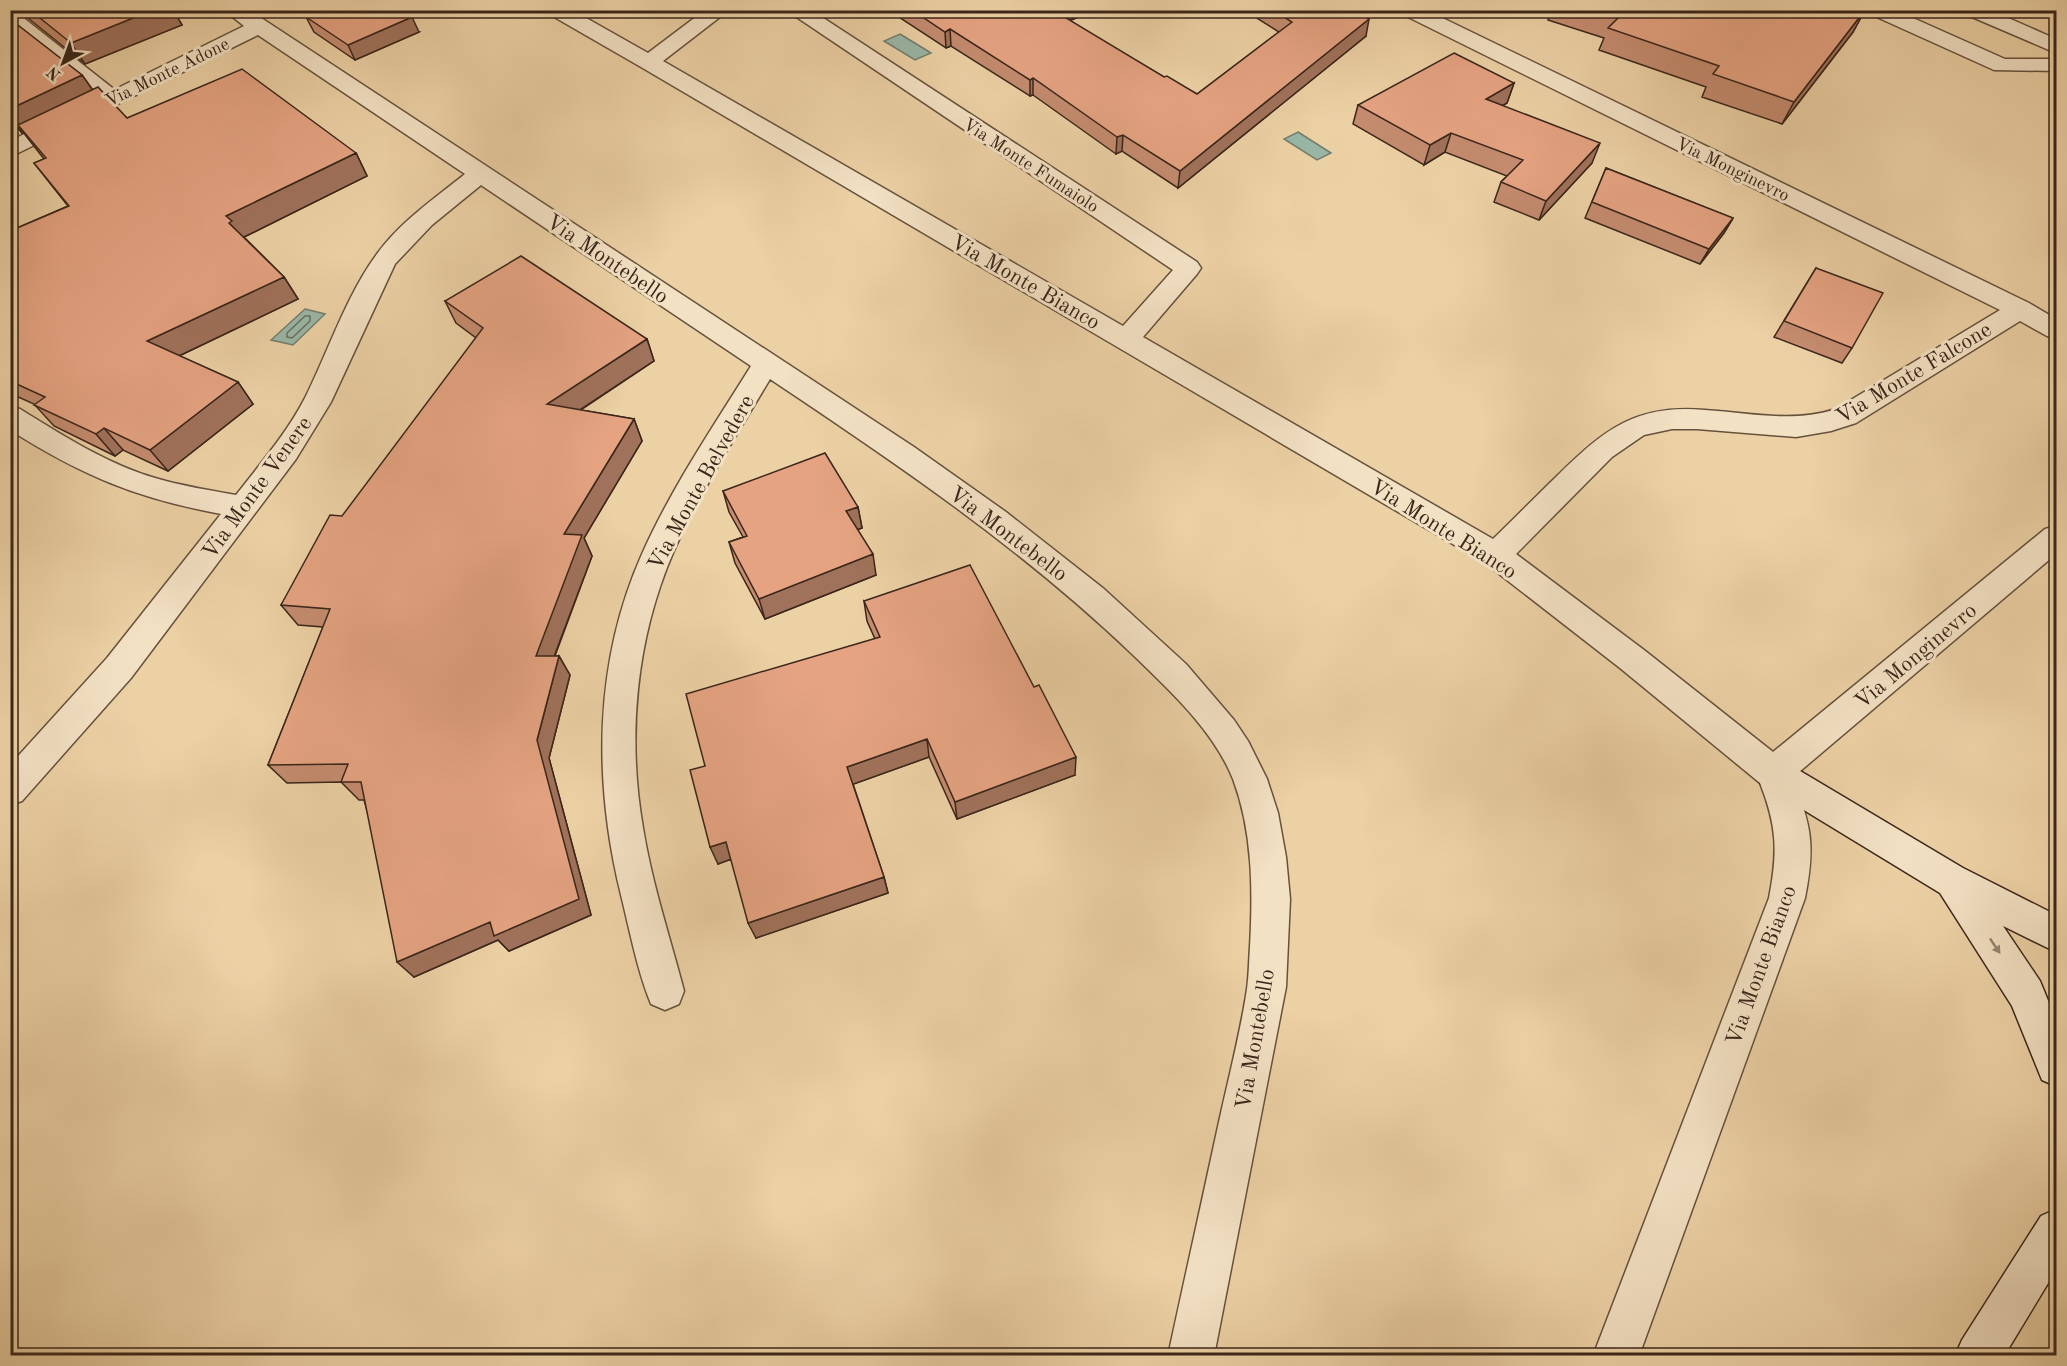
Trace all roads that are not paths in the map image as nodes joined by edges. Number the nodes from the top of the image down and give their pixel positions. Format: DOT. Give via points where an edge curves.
graph roads {
  1 [pos="556,10"];
  2 [pos="719,10"];
  3 [pos="796,10"];
  4 [pos="1409,10"];
  5 [pos="1878,10"];
  6 [pos="1971,10"];
  7 [pos="10,16"];
  8 [pos="247,19"];
  9 [pos="2056,48"];
  10 [pos="649,62"];
  11 [pos="2056,65"];
  12 [pos="114,98"];
  13 [pos="10,150"];
  14 [pos="480,174"];
  15 [pos="2020,309"];
  16 [pos="2056,330"];
  17 [pos="1126,340"];
  18 [pos="766,363"];
  19 [pos="10,416"];
  20 [pos="244,508"];
  21 [pos="2056,537"];
  22 [pos="1496,555"];
  23 [pos="1773,772"];
  24 [pos="10,790"];
  25 [pos="1950,880"];
  26 [pos="2056,934"];
  27 [pos="665,992"];
  28 [pos="2056,1066"];
  29 [pos="2056,1231"];
  30 [pos="1983,1350"];
  31 [pos="1191,1356"];
  32 [pos="1616,1356"];
  1 -- 10 [label="street, Via Monte Bianco"];
  2 -- 10 [label="street"];
  3 -- 17 [label="street, Via Monte Fumaiolo" via="1188,268"];
  4 -- 15 [label="street, Via Monginevro"];
  5 -- 11 [label="street" via="2002,65"];
  6 -- 9 [label="street"];
  7 -- 12 [label="lane"];
  8 -- 12 [label="street, Via Monte Adone"];
  8 -- 14 [label="street, Via Montebello"];
  10 -- 17 [label="street, Via Monte Bianco"];
  12 -- 13 [label="street, Via Monte Adone"];
  14 -- 18 [label="street, Via Montebello"];
  14 -- 20 [label="street, Via Monte Venere" via="387,257 308,418"];
  15 -- 16 [label="street, Via Monginevro"];
  15 -- 22 [label="street, Via Monte Falcone" via="1846,416 1823,424 1784,428 1684,419 1632,429 1606,447"];
  17 -- 22 [label="street, Via Monte Bianco"];
  18 -- 27 [label="street, Via Monte Belvedere" via="661,547 639,602 624,675 618,738 624,818"];
  18 -- 31 [label="street, Via Montebello" via="995,520 1093,598 1197,698 1236,751 1250,779 1268,857 1271,899 1267,987"];
  19 -- 20 [label="street" via="123,478 169,493"];
  20 -- 24 [label="street, Via Monte Venere" via="119,668"];
  21 -- 23 [label="street, Via Monginevro"];
  22 -- 23 [label="street, Via Monte Bianco"];
  23 -- 25 [label="street"];
  23 -- 32 [label="street, Via Monte Bianco" via="1793,832 1792,872 1786,898"];
  25 -- 26 [label="street"];
  25 -- 28 [label="street, one-way" via="2026,994"];
  29 -- 30 [label="street"];
}
